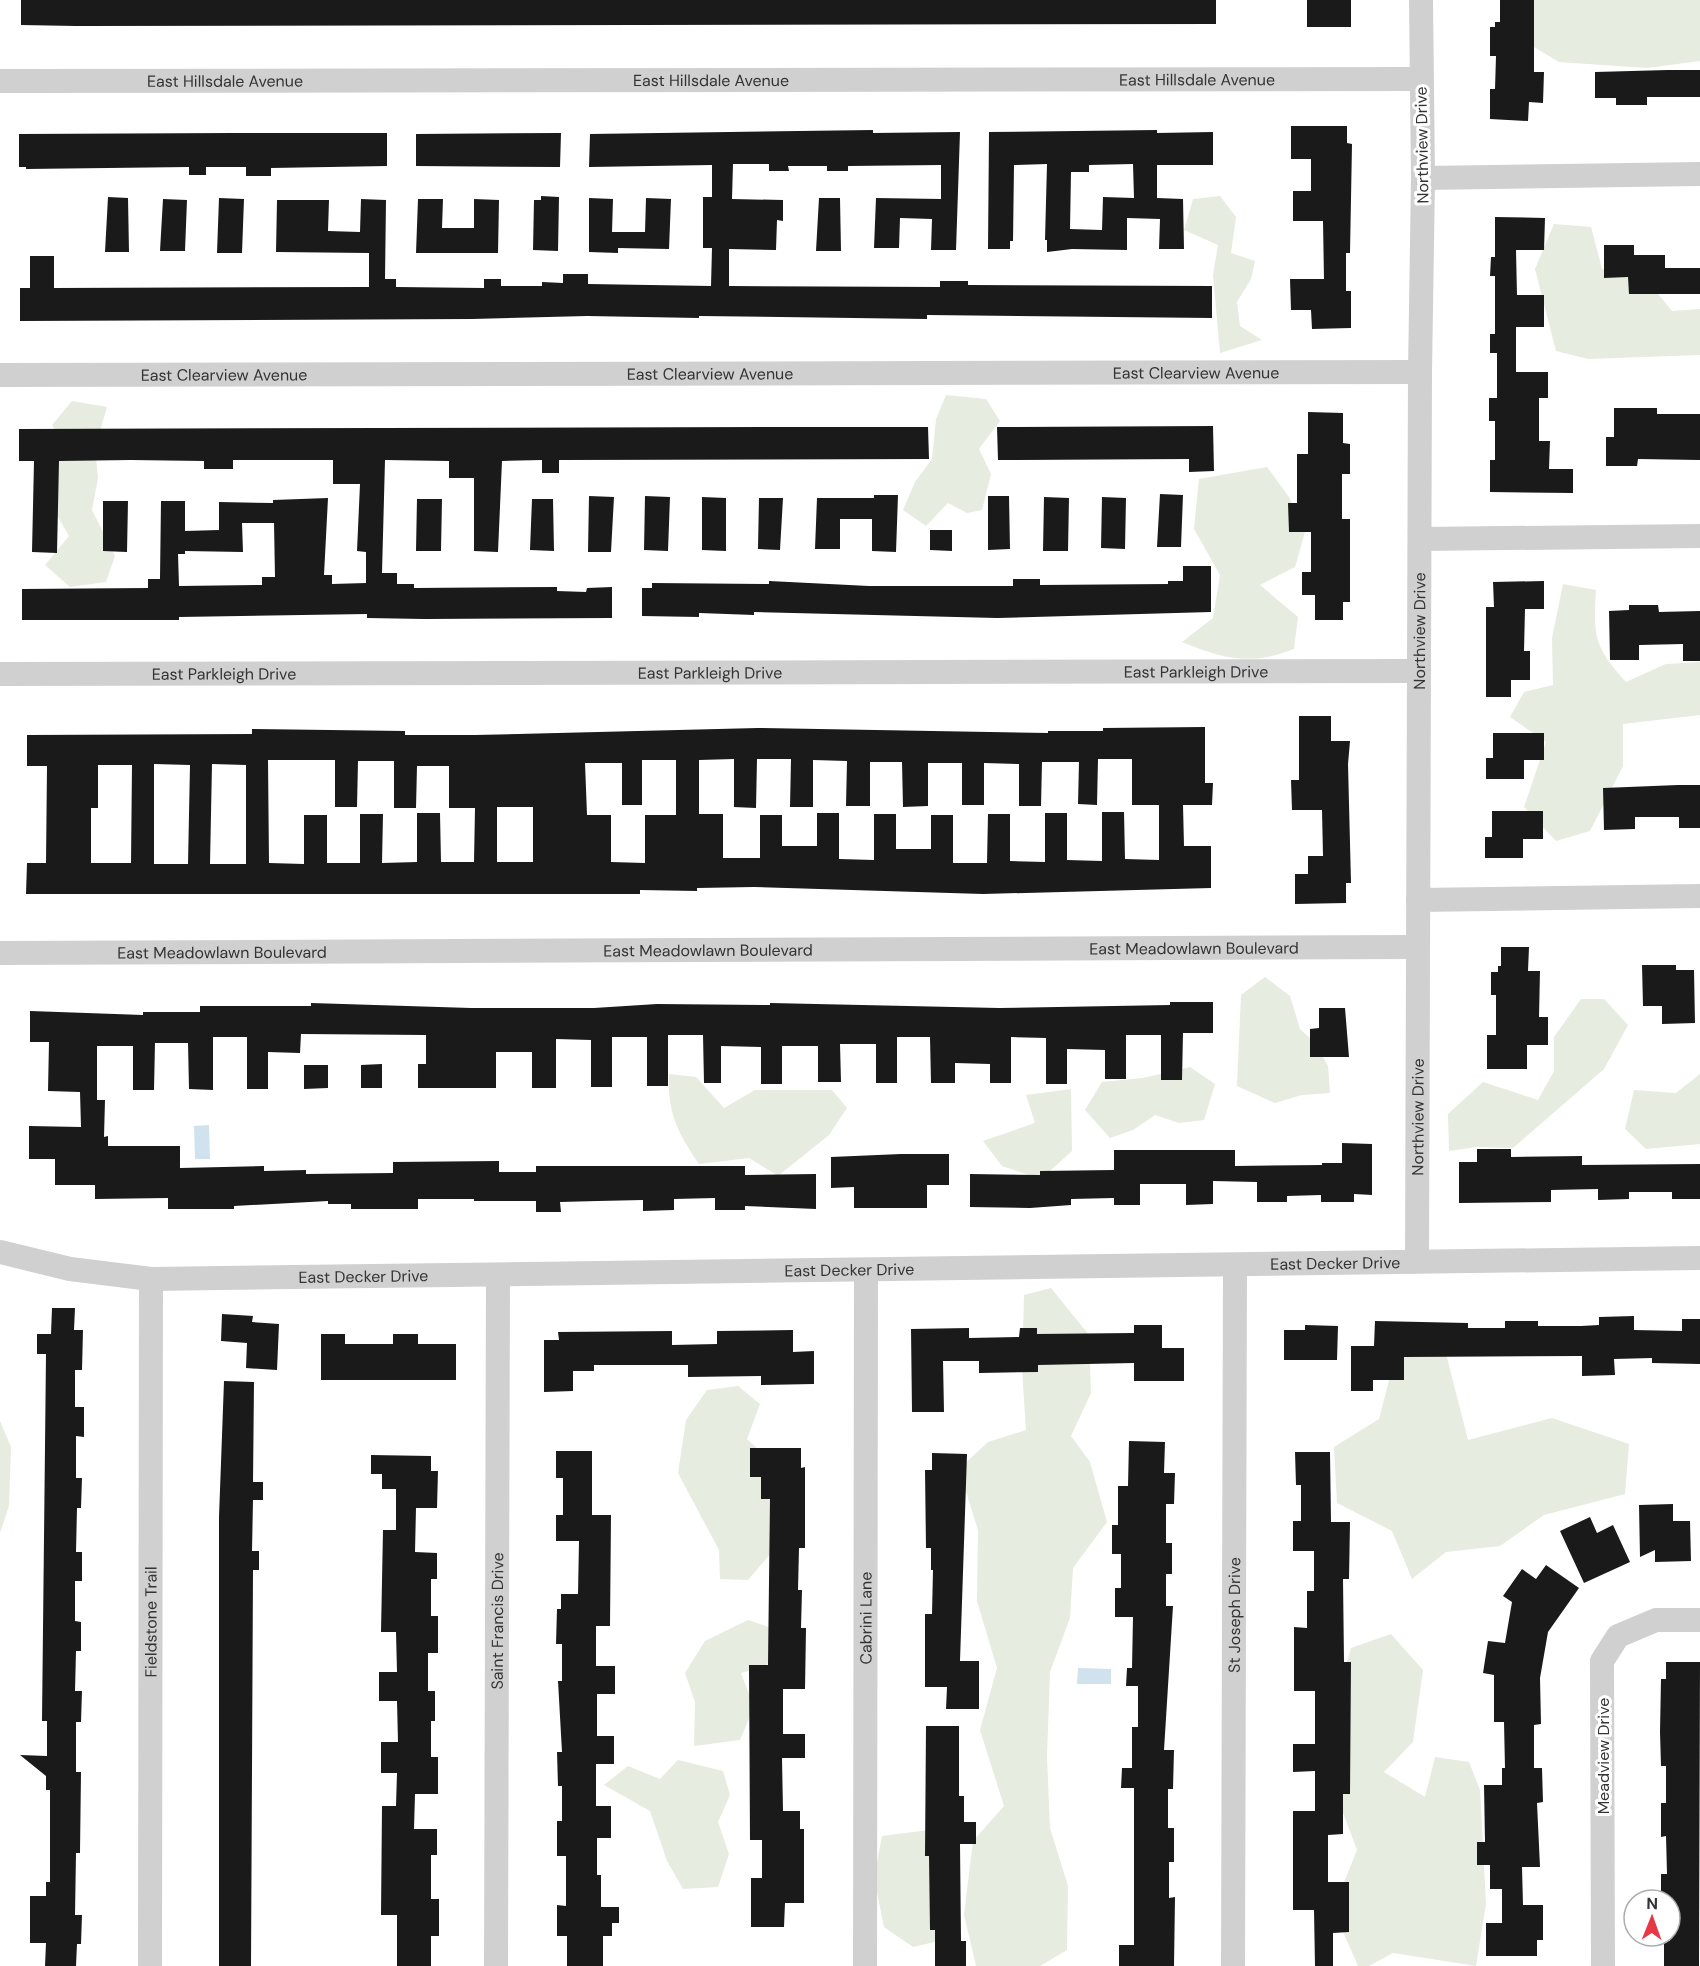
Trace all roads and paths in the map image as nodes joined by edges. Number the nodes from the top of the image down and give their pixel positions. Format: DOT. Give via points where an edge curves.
graph roads {
  1 [pos="1421,0"];
  2 [pos="1421,79"];
  3 [pos="0,81"];
  4 [pos="1700,174"];
  5 [pos="1423,178"];
  6 [pos="1420,372"];
  7 [pos="0,375"];
  8 [pos="1700,536"];
  9 [pos="1421,539"];
  10 [pos="1419,671"];
  11 [pos="0,674"];
  12 [pos="1700,896"];
  13 [pos="1418,900"];
  14 [pos="1417,947"];
  15 [pos="0,953"];
  16 [pos="0,1252"];
  17 [pos="1700,1258"];
  18 [pos="1417,1261"];
  19 [pos="1235,1265"];
  20 [pos="866,1271"];
  21 [pos="498,1275"];
  22 [pos="151,1279"];
  23 [pos="1700,1620"];
  24 [pos="150,1966"];
  25 [pos="496,1966"];
  26 [pos="865,1966"];
  27 [pos="1233,1966"];
  28 [pos="1603,1966"];
  1 -- 2 [label="street, Northview Drive"];
  2 -- 3 [label="street, East Hillsdale Avenue"];
  2 -- 5 [label="street, Northview Drive"];
  4 -- 5 [label="street"];
  5 -- 6 [label="street, Northview Drive"];
  6 -- 7 [label="street, East Clearview Avenue"];
  6 -- 9 [label="street, Northview Drive"];
  8 -- 9 [label="street"];
  9 -- 10 [label="street, Northview Drive"];
  10 -- 11 [label="street, East Parkleigh Drive"];
  10 -- 13 [label="street, Northview Drive"];
  12 -- 13 [label="street"];
  13 -- 14 [label="street, Northview Drive"];
  14 -- 15 [label="street, East Meadowlawn Boulevard"];
  14 -- 18 [label="street, Northview Drive"];
  16 -- 22 [label="street, East Decker Drive" via="70,1269"];
  17 -- 18 [label="street, East Decker Drive"];
  18 -- 19 [label="street, East Decker Drive"];
  19 -- 20 [label="street, East Decker Drive"];
  19 -- 27 [label="street, St Joseph Drive"];
  20 -- 21 [label="street, East Decker Drive"];
  20 -- 26 [label="street, Cabrini Lane"];
  21 -- 22 [label="street, East Decker Drive"];
  21 -- 25 [label="street, Saint Francis Drive"];
  22 -- 24 [label="street, Fieldstone Trail"];
  23 -- 28 [label="street, Meadview Drive" via="1656,1620 1618,1636 1602,1660"];
}
